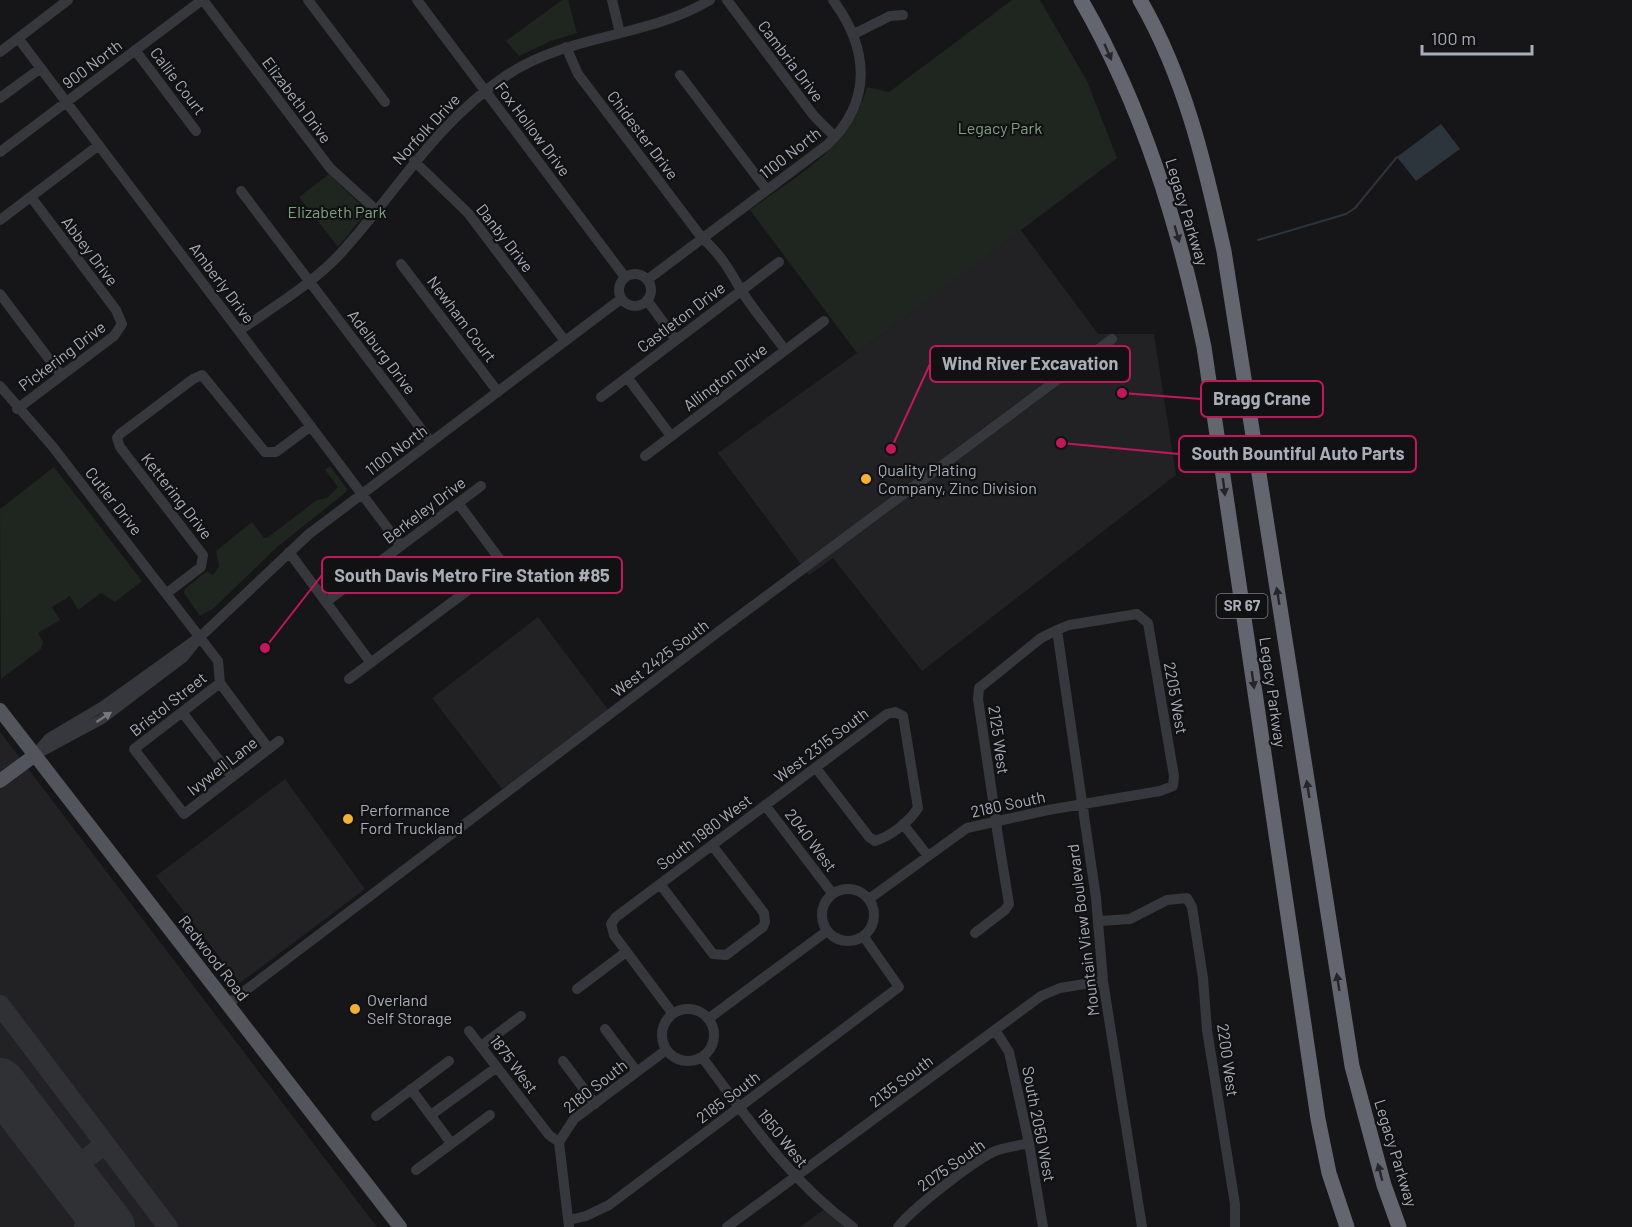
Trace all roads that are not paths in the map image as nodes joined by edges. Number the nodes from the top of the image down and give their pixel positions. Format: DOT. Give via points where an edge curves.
graph roads {
  1 [pos="68,0"];
  2 [pos="202,0"];
  3 [pos="308,0"];
  4 [pos="417,0"];
  5 [pos="612,0"];
  6 [pos="710,0"];
  7 [pos="727,0"];
  8 [pos="833,0"];
  9 [pos="1081,0"];
  10 [pos="1140,0"];
  11 [pos="903,15"];
  12 [pos="620,33"];
  13 [pos="854,34"];
  14 [pos="18,38"];
  15 [pos="566,47"];
  16 [pos="135,50"];
  17 [pos="0,52"];
  18 [pos="41,68"];
  19 [pos="680,75"];
  20 [pos="485,91"];
  21 [pos="0,99"];
  22 [pos="67,102"];
  23 [pos="385,102"];
  24 [pos="196,131"];
  25 [pos="835,136"];
  26 [pos="99,145"];
  27 [pos="0,152"];
  28 [pos="414,161"];
  29 [pos="767,189"];
  30 [pos="241,191"];
  31 [pos="31,197"];
  32 [pos="376,210"];
  33 [pos="0,220"];
  34 [pos="702,238"];
  35 [pos="779,262"];
  36 [pos="401,264"];
  37 [pos="625,277"];
  38 [pos="309,280"];
  39 [pos="647,280"];
  40 [pos="741,290"];
  41 [pos="0,294"];
  42 [pos="621,299"];
  43 [pos="644,302"];
  44 [pos="824,321"];
  45 [pos="122,324"];
  46 [pos="240,331"];
  47 [pos="1112,339"];
  48 [pos="565,342"];
  49 [pos="674,342"];
  50 [pos="785,350"];
  51 [pos="61,375"];
  52 [pos="627,377"];
  53 [pos="0,386"];
  54 [pos="498,392"];
  55 [pos="600,397"];
  56 [pos="17,409"];
  57 [pos="310,426"];
  58 [pos="671,436"];
  59 [pos="431,442"];
  60 [pos="645,456"];
  61 [pos="481,486"];
  62 [pos="362,494"];
  63 [pos="458,504"];
  64 [pos="401,546"];
  65 [pos="289,552"];
  66 [pos="503,564"];
  67 [pos="521,588"];
  68 [pos="166,593"];
  69 [pos="326,602"];
  70 [pos="1058,630"];
  71 [pos="200,637"];
  72 [pos="371,663"];
  73 [pos="349,679"];
  74 [pos="220,683"];
  75 [pos="0,710"];
  76 [pos="182,712"];
  77 [pos="279,741"];
  78 [pos="269,749"];
  79 [pos="35,755"];
  80 [pos="816,768"];
  81 [pos="232,777"];
  82 [pos="0,781"];
  83 [pos="1173,786"];
  84 [pos="1082,804"];
  85 [pos="765,805"];
  86 [pos="184,814"];
  87 [pos="996,822"];
  88 [pos="903,824"];
  89 [pos="712,845"];
  90 [pos="928,856"];
  91 [pos="660,884"];
  92 [pos="832,894"];
  93 [pos="869,899"];
  94 [pos="1099,921"];
  95 [pos="827,931"];
  96 [pos="975,933"];
  97 [pos="864,937"];
  98 [pos="626,951"];
  99 [pos="1103,981"];
  100 [pos="578,989"];
  101 [pos="229,1003"];
  102 [pos="673,1014"];
  103 [pos="521,1016"];
  104 [pos="708,1019"];
  105 [pos="604,1029"];
  106 [pos="995,1030"];
  107 [pos="469,1031"];
  108 [pos="481,1046"];
  109 [pos="666,1050"];
  110 [pos="702,1058"];
  111 [pos="449,1061"];
  112 [pos="563,1061"];
  113 [pos="497,1066"];
  114 [pos="637,1072"];
  115 [pos="411,1089"];
  116 [pos="595,1104"];
  117 [pos="740,1108"];
  118 [pos="490,1115"];
  119 [pos="376,1116"];
  120 [pos="431,1116"];
  121 [pos="559,1142"];
  122 [pos="451,1143"];
  123 [pos="1029,1143"];
  124 [pos="416,1170"];
  125 [pos="794,1177"];
  126 [pos="569,1223"];
  127 [pos="400,1227"];
  128 [pos="727,1227"];
  129 [pos="853,1227"];
  130 [pos="898,1227"];
  131 [pos="1043,1227"];
  132 [pos="1142,1227"];
  133 [pos="1235,1227"];
  134 [pos="1347,1227"];
  135 [pos="1399,1227"];
  1 -- 14 [label="street"];
  2 -- 16 [label="street, 900 North"];
  2 -- 32 [label="street, Elizabeth Drive" via="330,168"];
  3 -- 23 [label="street"];
  4 -- 20 [label="street, Fox Hollow Drive"];
  5 -- 12 [label="street"];
  6 -- 12 [label="street, Norfolk Drive" via="674,18"];
  7 -- 25 [label="street, Cambria Drive" via="814,116"];
  8 -- 13 [label="street, 1100 North"];
  9 -- 134 [label="highway, Legacy Parkway / SR 67, one-way" via="1142,131 1170,208 1195,303 1318,1119 1329,1173"];
  135 -- 10 [label="highway, Legacy Parkway / SR 67, one-way" via="1352,1066 1224,251 1204,156 1175,74"];
  11 -- 13 [label="street" via="890,16"];
  12 -- 15 [label="street, Norfolk Drive"];
  13 -- 25 [label="street, 1100 North" via="861,59 859,91 849,117"];
  14 -- 17 [label="street"];
  14 -- 18 [label="street, Amberly Drive"];
  15 -- 20 [label="street, Norfolk Drive" via="529,62"];
  15 -- 34 [label="street, Chidester Drive" via="578,74"];
  16 -- 22 [label="street, 900 North"];
  16 -- 24 [label="street, Callie Court"];
  18 -- 21 [label="street"];
  18 -- 22 [label="street, Amberly Drive"];
  19 -- 29 [label="street"];
  20 -- 28 [label="street, Norfolk Drive" via="442,128"];
  20 -- 37 [label="street, Fox Hollow Drive"];
  22 -- 26 [label="street, Amberly Drive"];
  22 -- 27 [label="street, 900 North"];
  25 -- 29 [label="street, 1100 North"];
  26 -- 31 [label="street"];
  26 -- 46 [label="street, Amberly Drive"];
  28 -- 32 [label="street, Norfolk Drive"];
  28 -- 48 [label="street, Danby Drive" via="468,213"];
  29 -- 34 [label="street, 1100 North"];
  30 -- 38 [label="street, Adelburg Drive"];
  31 -- 33 [label="street"];
  31 -- 45 [label="street, Abbey Drive" via="116,310"];
  32 -- 38 [label="street, Norfolk Drive" via="338,256"];
  34 -- 39 [label="street, 1100 North"];
  34 -- 40 [label="street, Chidester Drive"];
  35 -- 40 [label="street, Castleton Drive"];
  36 -- 54 [label="street, Newham Court"];
  37 -- 39 [label="street" via="637,274"];
  37 -- 42 [label="street" via="619,287"];
  38 -- 46 [label="street, Norfolk Drive"];
  38 -- 59 [label="street, Adelburg Drive"];
  39 -- 43 [label="street" via="651,290"];
  40 -- 49 [label="street, Castleton Drive"];
  40 -- 50 [label="street, Chidester Drive"];
  41 -- 51 [label="street"];
  42 -- 43 [label="street" via="632,306"];
  42 -- 48 [label="street, 1100 North"];
  43 -- 49 [label="street"];
  44 -- 50 [label="street, Allington Drive"];
  45 -- 51 [label="street, Pickering Drive" via="114,336"];
  46 -- 57 [label="street, Amberly Drive"];
  47 -- 101 [label="street, West 2425 South"];
  48 -- 54 [label="street, 1100 North"];
  49 -- 52 [label="street, Castleton Drive"];
  50 -- 58 [label="street, Allington Drive"];
  51 -- 56 [label="street, Pickering Drive"];
  52 -- 55 [label="street, Castleton Drive"];
  52 -- 58 [label="street"];
  53 -- 56 [label="street, Cutler Drive"];
  54 -- 59 [label="street, 1100 North"];
  56 -- 68 [label="street, Cutler Drive" via="53,447"];
  57 -- 62 [label="street, Amberly Drive"];
  57 -- 68 [label="street, Kettering Drive" via="276,452 265,452 202,375 117,438 203,555 201,567"];
  58 -- 60 [label="street, Allington Drive"];
  59 -- 62 [label="street, 1100 North"];
  61 -- 63 [label="street, Berkeley Drive"];
  62 -- 64 [label="street, Amberly Drive"];
  62 -- 65 [label="street, 1100 North"];
  63 -- 64 [label="street, Berkeley Drive"];
  63 -- 66 [label="street"];
  64 -- 69 [label="street, Berkeley Drive"];
  65 -- 69 [label="street"];
  65 -- 71 [label="street, 1100 North"];
  66 -- 67 [label="street"];
  66 -- 72 [label="street"];
  68 -- 71 [label="street, Cutler Drive"];
  69 -- 72 [label="street"];
  70 -- 83 [label="street, 2205 West" via="1137,614 1144,617"];
  70 -- 84 [label="street, Mountain View Boulevard"];
  70 -- 87 [label="street, 2125 West" via="1041,638 979,687"];
  71 -- 74 [label="street, Cutler Drive" via="218,661"];
  71 -- 79 [label="street, 1100 North" via="184,657 110,713"];
  72 -- 73 [label="street"];
  74 -- 76 [label="street, Bristol Street"];
  74 -- 78 [label="street"];
  75 -- 79 [label="main road, Redwood Road"];
  76 -- 81 [label="street"];
  76 -- 86 [label="street, Bristol Street" via="134,749"];
  77 -- 78 [label="street, Ivywell Lane"];
  78 -- 81 [label="street, Ivywell Lane"];
  79 -- 82 [label="main road"];
  79 -- 101 [label="main road, Redwood Road"];
  80 -- 85 [label="street, West 2315 South"];
  80 -- 88 [label="street" via="875,841"];
  80 -- 88 [label="street, West 2315 South" via="887,714 896,712 903,716 918,808"];
  81 -- 86 [label="street, Ivywell Lane"];
  83 -- 84 [label="street, 2180 South"];
  84 -- 87 [label="street, 2180 South"];
  84 -- 94 [label="street, Mountain View Boulevard"];
  85 -- 89 [label="street, South 1980 West"];
  85 -- 92 [label="street, 2040 West"];
  87 -- 90 [label="street, 2180 South" via="967,828"];
  87 -- 96 [label="street, 2125 West" via="1009,904"];
  88 -- 90 [label="street"];
  89 -- 91 [label="street, South 1980 West"];
  89 -- 91 [label="street, South 1980 West" via="764,914 763,927 726,955 713,954"];
  90 -- 93 [label="street, 2180 South"];
  91 -- 98 [label="street, South 1980 West" via="611,924 612,932"];
  92 -- 93 [label="street" via="852,889"];
  92 -- 95 [label="street" via="822,911"];
  93 -- 97 [label="street" via="875,918"];
  94 -- 99 [label="street, Mountain View Boulevard"];
  94 -- 133 [label="street, 2200 West" via="1130,919 1167,900 1187,898 1193,912 1203,978"];
  95 -- 97 [label="street" via="844,942"];
  95 -- 104 [label="street"];
  97 -- 117 [label="street, 2185 South" via="899,987"];
  98 -- 100 [label="street"];
  98 -- 102 [label="street"];
  99 -- 106 [label="street, 2135 South" via="1047,993"];
  99 -- 132 [label="street, Mountain View Boulevard"];
  101 -- 127 [label="main road, Redwood Road"];
  102 -- 104 [label="street" via="692,1009"];
  102 -- 109 [label="street" via="662,1031"];
  103 -- 108 [label="street"];
  104 -- 110 [label="street" via="714,1035 709,1052"];
  105 -- 114 [label="street"];
  106 -- 123 [label="street, South 2050 West" via="1009,1052"];
  106 -- 125 [label="street, 2135 South"];
  107 -- 108 [label="street, 1875 West"];
  108 -- 113 [label="street, 1875 West"];
  109 -- 110 [label="street" via="682,1061"];
  109 -- 114 [label="street, 2180 South"];
  110 -- 117 [label="street, 1950 West"];
  111 -- 115 [label="street"];
  112 -- 116 [label="street"];
  113 -- 120 [label="street"];
  113 -- 121 [label="street, 1875 West" via="549,1135"];
  114 -- 116 [label="street, 2180 South"];
  115 -- 119 [label="street"];
  115 -- 120 [label="street"];
  116 -- 121 [label="street, 2180 South" via="574,1119"];
  117 -- 125 [label="street, 1950 West"];
  117 -- 126 [label="street, 2185 South" via="609,1205"];
  118 -- 122 [label="street"];
  120 -- 122 [label="street"];
  121 -- 126 [label="street"];
  122 -- 124 [label="street"];
  123 -- 130 [label="street, 2075 South" via="987,1155 915,1209"];
  123 -- 131 [label="street, South 2050 West"];
  125 -- 128 [label="street, 2135 South"];
  125 -- 129 [label="street, 1950 West" via="820,1203"];
}
